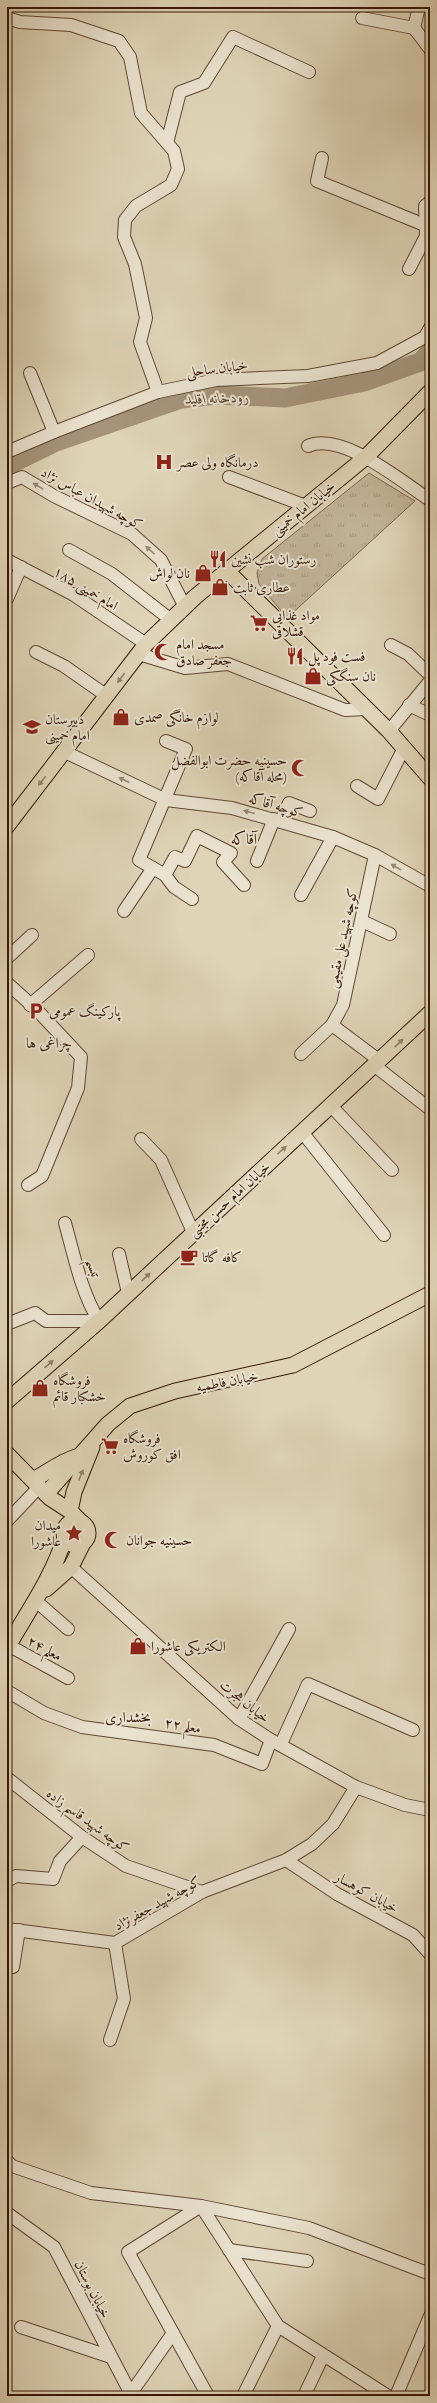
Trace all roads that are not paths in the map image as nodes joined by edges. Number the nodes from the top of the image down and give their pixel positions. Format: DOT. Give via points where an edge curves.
graph roads {
  1 [pos="419,7"];
  2 [pos="7,18"];
  3 [pos="362,18"];
  4 [pos="414,28"];
  5 [pos="430,49"];
  6 [pos="309,72"];
  7 [pos="167,143"];
  8 [pos="322,158"];
  9 [pos="430,202"];
  10 [pos="427,226"];
  11 [pos="409,269"];
  12 [pos="430,328"];
  13 [pos="30,373"];
  14 [pos="158,392"];
  15 [pos="430,392"];
  16 [pos="54,432"];
  17 [pos="308,446"];
  18 [pos="7,452"];
  19 [pos="366,457"];
  20 [pos="229,477"];
  21 [pos="7,483"];
  22 [pos="430,500"];
  23 [pos="306,506"];
  24 [pos="68,550"];
  25 [pos="7,560"];
  26 [pos="20,567"];
  27 [pos="227,571"];
  28 [pos="7,599"];
  29 [pos="184,607"];
  30 [pos="171,620"];
  31 [pos="391,645"];
  32 [pos="143,649"];
  33 [pos="36,652"];
  34 [pos="430,675"];
  35 [pos="430,681"];
  36 [pos="107,696"];
  37 [pos="409,705"];
  38 [pos="367,709"];
  39 [pos="430,715"];
  40 [pos="389,731"];
  41 [pos="166,741"];
  42 [pos="404,748"];
  43 [pos="64,752"];
  44 [pos="430,778"];
  45 [pos="357,786"];
  46 [pos="166,800"];
  47 [pos="310,811"];
  48 [pos="277,820"];
  49 [pos="7,826"];
  50 [pos="333,837"];
  51 [pos="375,855"];
  52 [pos="257,861"];
  53 [pos="153,868"];
  54 [pos="165,875"];
  55 [pos="244,885"];
  56 [pos="430,886"];
  57 [pos="300,895"];
  58 [pos="192,898"];
  59 [pos="124,911"];
  60 [pos="362,921"];
  61 [pos="390,934"];
  62 [pos="32,935"];
  63 [pos="88,954"];
  64 [pos="7,958"];
  65 [pos="7,983"];
  66 [pos="30,1004"];
  67 [pos="430,1013"];
  68 [pos="332,1025"];
  69 [pos="301,1054"];
  70 [pos="377,1064"];
  71 [pos="331,1106"];
  72 [pos="430,1109"];
  73 [pos="302,1132"];
  74 [pos="141,1139"];
  75 [pos="392,1170"];
  76 [pos="28,1185"];
  77 [pos="65,1223"];
  78 [pos="193,1232"];
  79 [pos="384,1235"];
  80 [pos="119,1254"];
  81 [pos="128,1293"];
  82 [pos="430,1294"];
  83 [pos="99,1321"];
  84 [pos="7,1324"];
  85 [pos="8,1399"];
  86 [pos="95,1440"];
  87 [pos="7,1454"];
  88 [pos="42,1490"];
  89 [pos="76,1516"];
  90 [pos="7,1521"];
  91 [pos="64,1535"];
  92 [pos="82,1545"];
  93 [pos="58,1560"];
  94 [pos="71,1567"];
  95 [pos="38,1598"];
  96 [pos="68,1629"];
  97 [pos="289,1629"];
  98 [pos="8,1646"];
  99 [pos="68,1678"];
  100 [pos="7,1691"];
  101 [pos="239,1719"];
  102 [pos="414,1730"];
  103 [pos="276,1742"];
  104 [pos="7,1778"];
  105 [pos="356,1787"];
  106 [pos="430,1810"];
  107 [pos="82,1837"];
  108 [pos="286,1860"];
  109 [pos="7,1881"];
  110 [pos="202,1892"];
  111 [pos="13,1929"];
  112 [pos="115,1943"];
  113 [pos="430,1954"];
  114 [pos="13,1966"];
  115 [pos="110,2040"];
  116 [pos="7,2161"];
  117 [pos="201,2206"];
  118 [pos="8,2216"];
  119 [pos="229,2250"];
  120 [pos="307,2261"];
  121 [pos="430,2274"];
  122 [pos="430,2316"];
  123 [pos="278,2326"];
  124 [pos="21,2327"];
  125 [pos="173,2333"];
  126 [pos="323,2356"];
  127 [pos="111,2357"];
  128 [pos="130,2395"];
  129 [pos="208,2396"];
  130 [pos="243,2396"];
  131 [pos="304,2396"];
  132 [pos="388,2396"];
  133 [pos="396,2396"];
  1 -- 4 [label="street"];
  2 -- 7 [label="street" via="20,22 71,25 119,40 130,57 141,113"];
  3 -- 4 [label="street"];
  4 -- 5 [label="street"];
  6 -- 7 [label="street" via="233,37 204,82 180,92"];
  7 -- 14 [label="street" via="174,151 178,169 171,185 136,206 125,220 124,237 136,264 146,318 140,342"];
  8 -- 10 [label="street" via="318,181"];
  9 -- 10 [label="street" via="425,206"];
  10 -- 11 [label="street" via="426,236"];
  12 -- 14 [label="street, خیابان ساحلی" via="425,337 377,363 308,376 216,380"];
  13 -- 16 [label="street"];
  14 -- 16 [label="street, خیابان ساحلی"];
  15 -- 19 [label="main road, خیابان امام خمینی"];
  16 -- 18 [label="street, خیابان ساحلی"];
  17 -- 19 [label="street" via="318,442 333,444"];
  19 -- 22 [label="street"];
  19 -- 23 [label="main road, خیابان امام خمینی"];
  20 -- 23 [label="street"];
  29 -- 21 [label="street, کوچه شهیدان عباس نژاد, one-way" via="161,560 132,534 54,496 22,477"];
  23 -- 27 [label="main road, خیابان امام خمینی"];
  24 -- 30 [label="street" via="112,574"];
  25 -- 26 [label="street, امام خمینی ۱۸۵"];
  26 -- 28 [label="street"];
  26 -- 32 [label="street, امام خمینی ۱۸۵" via="74,595"];
  27 -- 29 [label="main road, خیابان امام خمینی"];
  27 -- 38 [label="main road"];
  29 -- 30 [label="main road, خیابان امام خمینی"];
  30 -- 32 [label="main road, خیابان امام خمینی"];
  31 -- 34 [label="street" via="408,654"];
  32 -- 36 [label="main road, خیابان امام خمینی, one-way"];
  32 -- 38 [label="street, امام خمینی ۱۸۵" via="184,668 228,664 344,710"];
  33 -- 36 [label="street" via="64,666"];
  35 -- 37 [label="street"];
  36 -- 43 [label="main road, خیابان امام خمینی"];
  37 -- 39 [label="street"];
  37 -- 40 [label="street"];
  38 -- 40 [label="main road"];
  40 -- 42 [label="main road"];
  41 -- 46 [label="street" via="186,749"];
  42 -- 44 [label="main road"];
  42 -- 45 [label="street" via="378,799"];
  46 -- 43 [label="street, کوچه آقاکه, one-way"];
  43 -- 49 [label="main road, خیابان امام خمینی, one-way"];
  48 -- 46 [label="street, کوچه آقاکه, one-way" via="232,808"];
  46 -- 53 [label="street" via="138,860"];
  47 -- 48 [label="street" via="289,803"];
  48 -- 50 [label="street, کوچه آقاکه"];
  48 -- 52 [label="street"];
  50 -- 51 [label="street, کوچه آقاکه"];
  50 -- 57 [label="street"];
  56 -- 51 [label="street, کوچه آقاکه, one-way"];
  51 -- 60 [label="street, کوچه شهید علی مقیمی"];
  53 -- 54 [label="street"];
  53 -- 59 [label="street"];
  54 -- 55 [label="street" via="175,857 185,861 197,836 231,853 223,862"];
  54 -- 58 [label="street" via="174,887"];
  60 -- 61 [label="street"];
  60 -- 68 [label="street, کوچه شهید علی مقیمی" via="343,1005"];
  62 -- 64 [label="street"];
  63 -- 66 [label="street"];
  65 -- 66 [label="street"];
  66 -- 76 [label="street" via="81,1057 78,1088 42,1176"];
  70 -- 67 [label="main road, خیابان امام حسن مجتبی, one-way"];
  68 -- 69 [label="street, کوچه شهید علی مقیمی"];
  68 -- 70 [label="street"];
  70 -- 71 [label="main road, خیابان امام حسن مجتبی"];
  70 -- 72 [label="street"];
  71 -- 73 [label="main road, خیابان امام حسن مجتبی"];
  71 -- 75 [label="street"];
  78 -- 73 [label="main road, خیابان امام حسن مجتبی, one-way"];
  73 -- 79 [label="street"];
  74 -- 78 [label="street" via="161,1160"];
  77 -- 83 [label="street, تبسم" via="92,1310"];
  81 -- 78 [label="main road, خیابان امام حسن مجتبی, one-way"];
  80 -- 81 [label="street"];
  81 -- 83 [label="main road, خیابان امام حسن مجتبی"];
  82 -- 86 [label="main road, خیابان فاطمیه" via="293,1365 175,1391 130,1406 108,1424"];
  83 -- 84 [label="street" via="46,1321 35,1313"];
  85 -- 83 [label="main road, خیابان امام حسن مجتبی, one-way"];
  86 -- 88 [label="main road, خیابان فاطمیه"];
  89 -- 86 [label="main road, one-way" via="74,1492"];
  87 -- 88 [label="main road"];
  88 -- 89 [label="main road"];
  88 -- 90 [label="street"];
  88 -- 91 [label="main road"];
  89 -- 91 [label="main road" via="69,1523"];
  89 -- 92 [label="main road" via="89,1531 88,1539"];
  91 -- 92 [label="main road" via="73,1545"];
  91 -- 93 [label="main road"];
  92 -- 94 [label="main road"];
  93 -- 94 [label="main road"];
  93 -- 95 [label="main road"];
  94 -- 95 [label="main road"];
  94 -- 101 [label="street, خیابان هجرت"];
  95 -- 96 [label="street"];
  95 -- 98 [label="main road"];
  97 -- 101 [label="street"];
  98 -- 99 [label="street, معلم ۲۴"];
  100 -- 103 [label="street, معلم ۲۲" via="44,1713 82,1727 214,1745 262,1764"];
  101 -- 103 [label="street, خیابان هجرت"];
  102 -- 103 [label="street" via="308,1684"];
  103 -- 105 [label="street, خیابان هجرت"];
  104 -- 107 [label="street, کوچه شهید قاسم زاده"];
  105 -- 106 [label="street, خیابان هجرت" via="405,1805"];
  105 -- 108 [label="street, کوچه شهید جعفرنژاد" via="333,1824 312,1844"];
  107 -- 109 [label="street" via="60,1861 53,1879 16,1876"];
  107 -- 110 [label="street, کوچه شهید قاسم زاده" via="126,1866"];
  108 -- 110 [label="street, کوچه شهید جعفرنژاد"];
  108 -- 113 [label="street, خیابان کوهسار" via="337,1894 413,1935"];
  110 -- 112 [label="street, کوچه شهید جعفرنژاد"];
  111 -- 112 [label="street, کوچه شهید جعفرنژاد"];
  111 -- 114 [label="street"];
  112 -- 115 [label="street" via="124,1999"];
  116 -- 117 [label="street" via="12,2166 91,2193"];
  117 -- 119 [label="street"];
  117 -- 121 [label="street" via="309,2228"];
  117 -- 125 [label="street" via="128,2252"];
  118 -- 127 [label="street, خیابان بوستان" via="54,2247"];
  119 -- 120 [label="street"];
  119 -- 123 [label="street"];
  122 -- 133 [label="street"];
  123 -- 126 [label="street"];
  123 -- 130 [label="street"];
  124 -- 127 [label="street"];
  125 -- 128 [label="street"];
  125 -- 129 [label="street"];
  126 -- 131 [label="street"];
  126 -- 132 [label="street"];
  127 -- 128 [label="street, خیابان بوستان"];
}
